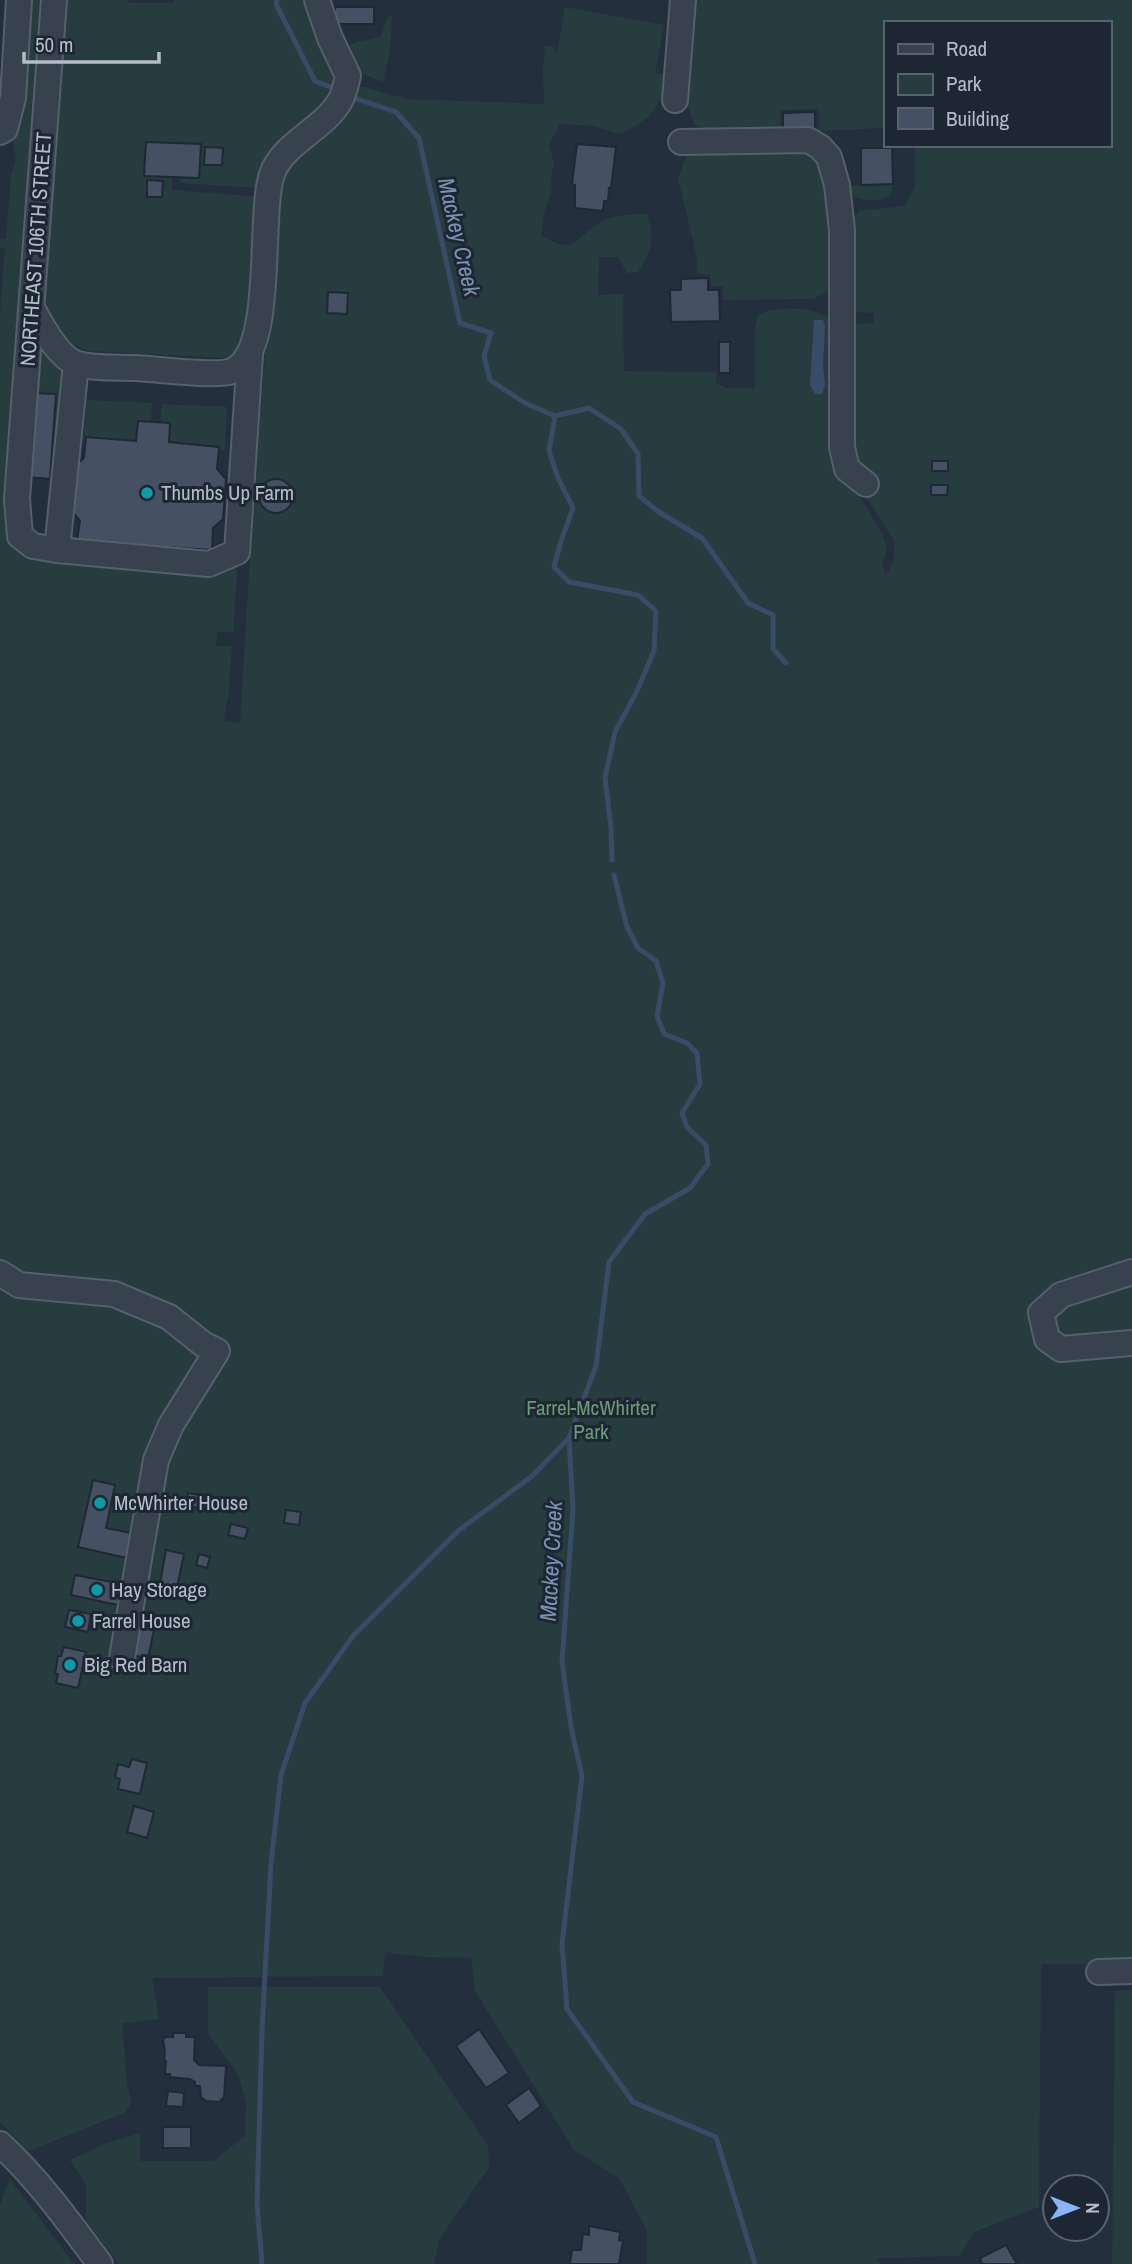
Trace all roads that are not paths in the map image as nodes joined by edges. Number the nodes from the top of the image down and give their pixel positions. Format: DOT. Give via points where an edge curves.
graph roads {
  1 [pos="19,0"];
  2 [pos="54,0"];
  3 [pos="317,0"];
  4 [pos="683,0"];
  5 [pos="675,100"];
  6 [pos="0,132"];
  7 [pos="681,142"];
  8 [pos="32,308"];
  9 [pos="250,355"];
  10 [pos="76,364"];
  11 [pos="866,484"];
  12 [pos="57,550"];
  13 [pos="1132,1272"];
  14 [pos="10,1279"];
  15 [pos="1132,1343"];
  16 [pos="122,1658"];
  17 [pos="1132,1971"];
  18 [pos="1099,1972"];
  19 [pos="0,2144"];
  20 [pos="100,2264"];
  1 -- 6 [label="street" via="13,98 5,129"];
  2 -- 8 [label="street, NORTHEAST 106TH STREET"];
  3 -- 9 [label="street" via="348,76 340,101 286,153 272,173 260,320"];
  4 -- 5 [label="street"];
  7 -- 11 [label="street" via="808,139 829,157 842,230 842,447 847,468"];
  8 -- 10 [label="street" via="51,341"];
  8 -- 12 [label="street, NORTHEAST 106TH STREET" via="18,499 20,536 33,546"];
  9 -- 10 [label="street" via="232,371"];
  9 -- 12 [label="street" via="237,552 209,564"];
  10 -- 12 [label="street"];
  13 -- 15 [label="street" via="1061,1295 1041,1313 1048,1339 1061,1349"];
  14 -- 16 [label="street" via="114,1294 169,1317 217,1351 171,1425 156,1460"];
  17 -- 18 [label="street"];
  19 -- 20 [label="street" via="57,2206"];
}
